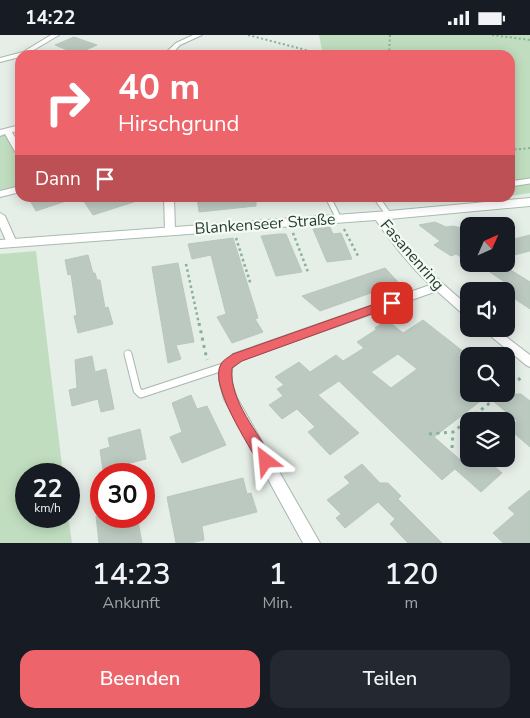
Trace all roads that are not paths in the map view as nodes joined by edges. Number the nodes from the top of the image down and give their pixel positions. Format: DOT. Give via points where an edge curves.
graph roads {
  1 [pos="56,35"];
  2 [pos="198,35"];
  3 [pos="30,50"];
  4 [pos="172,50"];
  5 [pos="15,56"];
  6 [pos="0,60"];
  7 [pos="3,132"];
  8 [pos="15,147"];
  9 [pos="530,181"];
  10 [pos="515,183"];
  11 [pos="15,190"];
  12 [pos="0,194"];
  13 [pos="169,202"];
  14 [pos="330,202"];
  15 [pos="378,202"];
  16 [pos="501,202"];
  17 [pos="530,202"];
  18 [pos="0,216"];
  19 [pos="383,216"];
  20 [pos="339,219"];
  21 [pos="170,231"];
  22 [pos="6,243"];
  23 [pos="437,287"];
  24 [pos="460,306"];
  25 [pos="498,337"];
  26 [pos="128,353"];
  27 [pos="530,362"];
  28 [pos="226,366"];
  29 [pos="312,543"];
  1 -- 3 [label="street"];
  2 -- 4 [label="street"];
  5 -- 6 [label="street"];
  7 -- 8 [label="street"];
  9 -- 10 [label="lane"];
  11 -- 12 [label="street"];
  13 -- 21 [label="street"];
  14 -- 20 [label="lane"];
  15 -- 19 [label="lane"];
  16 -- 17 [label="main road, Blankenseer Straße"];
  16 -- 19 [label="main road, Blankenseer Straße"];
  18 -- 22 [label="street"];
  19 -- 20 [label="main road, Blankenseer Straße"];
  19 -- 23 [label="street, Fasanenring" via="386,229"];
  20 -- 21 [label="main road, Blankenseer Straße"];
  21 -- 22 [label="main road, Blankenseer Straße"];
  23 -- 24 [label="street, Fasanenring"];
  23 -- 28 [label="street" via="237,357"];
  25 -- 27 [label="street"];
  26 -- 28 [label="lane" via="137,390 141,394"];
  28 -- 29 [label="street" via="225,380 231,399"];
}
